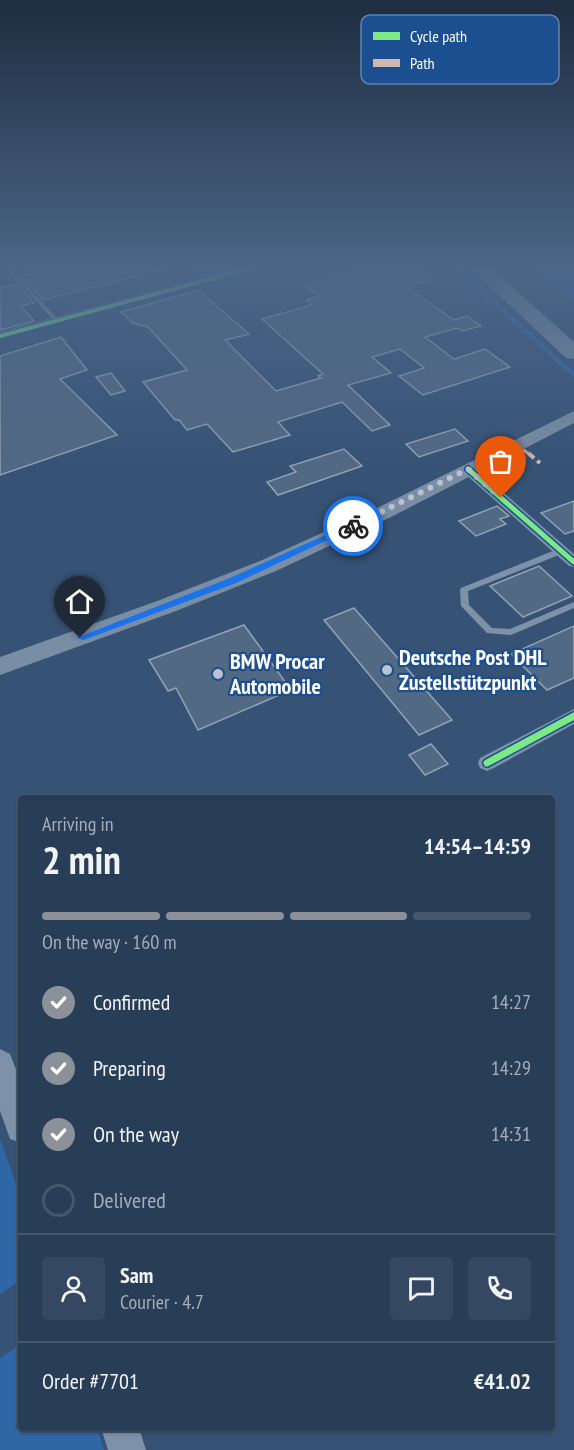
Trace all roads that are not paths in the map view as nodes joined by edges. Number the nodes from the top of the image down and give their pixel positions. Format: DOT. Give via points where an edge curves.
graph roads {
  1 [pos="551,333"];
  2 [pos="574,353"];
  3 [pos="574,416"];
  4 [pos="468,469"];
  5 [pos="561,551"];
  6 [pos="574,562"];
  7 [pos="574,605"];
  8 [pos="0,666"];
  9 [pos="574,716"];
  10 [pos="487,763"];
  11 [pos="0,1064"];
  12 [pos="18,1119"];
  13 [pos="121,1431"];
  14 [pos="127,1450"];
  1 -- 2 [label="highway"];
  3 -- 4 [label="main road"];
  4 -- 5 [label="street"];
  4 -- 8 [label="main road" via="269,566"];
  5 -- 6 [label="street"];
  5 -- 7 [label="lane" via="464,590 465,606 490,631 511,632"];
  9 -- 10 [label="street"];
  11 -- 12 [label="street"];
  13 -- 14 [label="street"];
}
